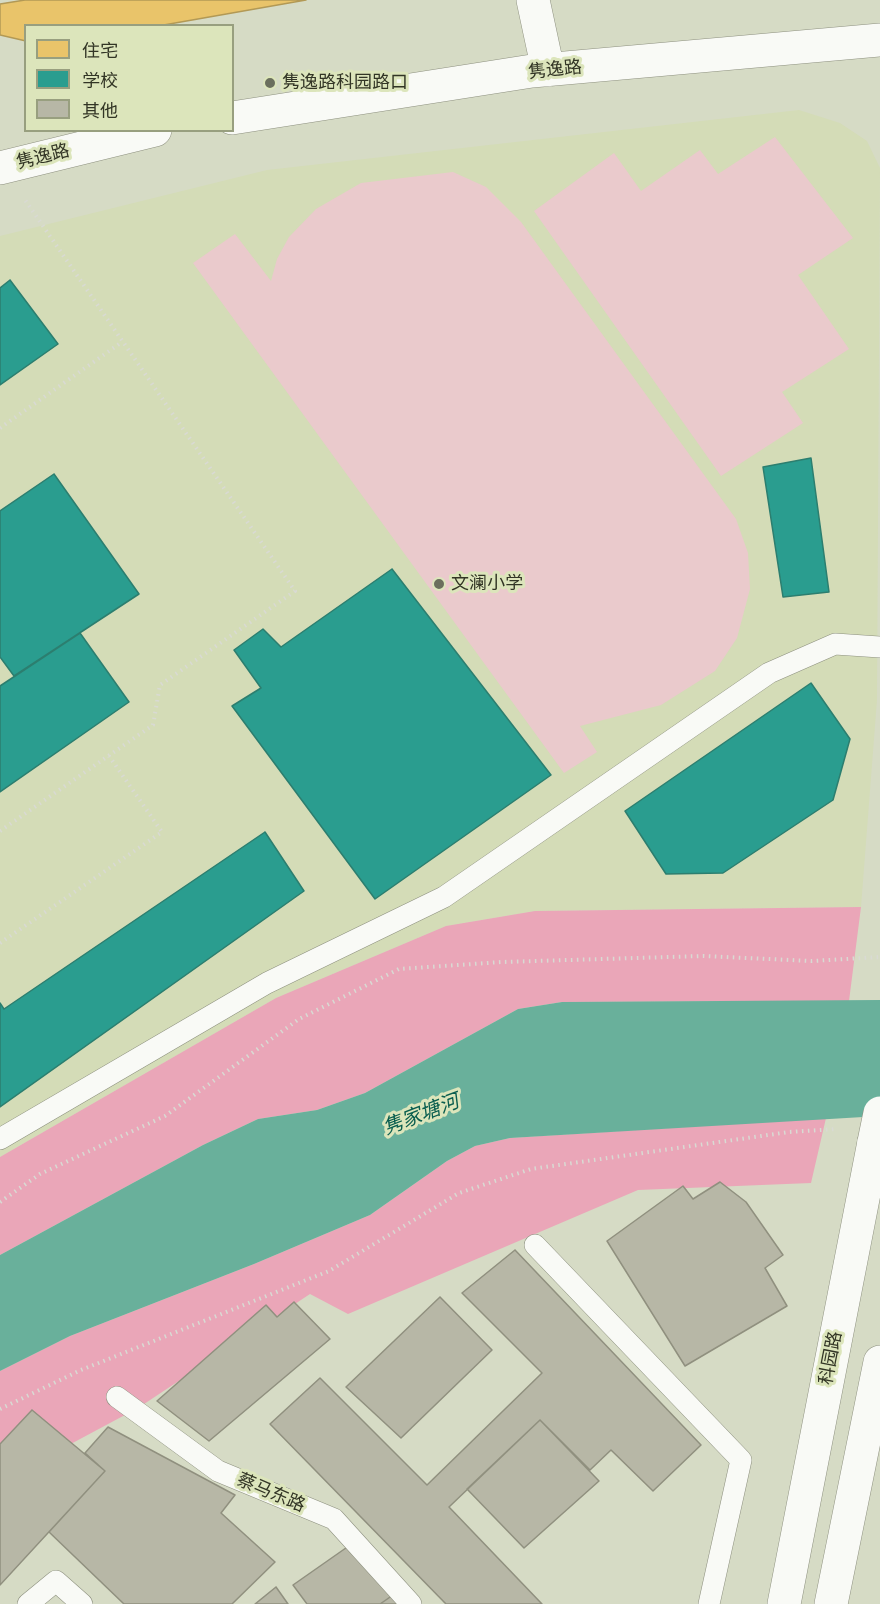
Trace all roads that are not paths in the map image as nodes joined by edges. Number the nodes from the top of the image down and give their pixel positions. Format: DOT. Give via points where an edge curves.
graph roads {
  1 [pos="533,0"];
  2 [pos="880,40"];
  3 [pos="548,70"];
  4 [pos="234,118"];
  5 [pos="147,132"];
  6 [pos="1,168"];
  7 [pos="880,647"];
  8 [pos="877,1127"];
  9 [pos="0,1139"];
  10 [pos="535,1245"];
  11 [pos="880,1362"];
  12 [pos="117,1397"];
  13 [pos="28,1604"];
  14 [pos="82,1604"];
  15 [pos="411,1604"];
  16 [pos="709,1604"];
  17 [pos="784,1604"];
  18 [pos="831,1604"];
  1 -- 3 [label="street"];
  2 -- 3 [label="street, 隽逸路"];
  3 -- 4 [label="street, 隽逸路"];
  5 -- 6 [label="street, 隽逸路"];
  7 -- 9 [label="lane" via="835,644 769,674 444,897 267,983"];
  8 -- 17 [label="street, 科园路"];
  10 -- 16 [label="lane" via="741,1460"];
  11 -- 18 [label="street"];
  12 -- 15 [label="lane, 蔡马东路" via="218,1471 334,1519"];
  13 -- 14 [label="lane" via="56,1581"];
}
